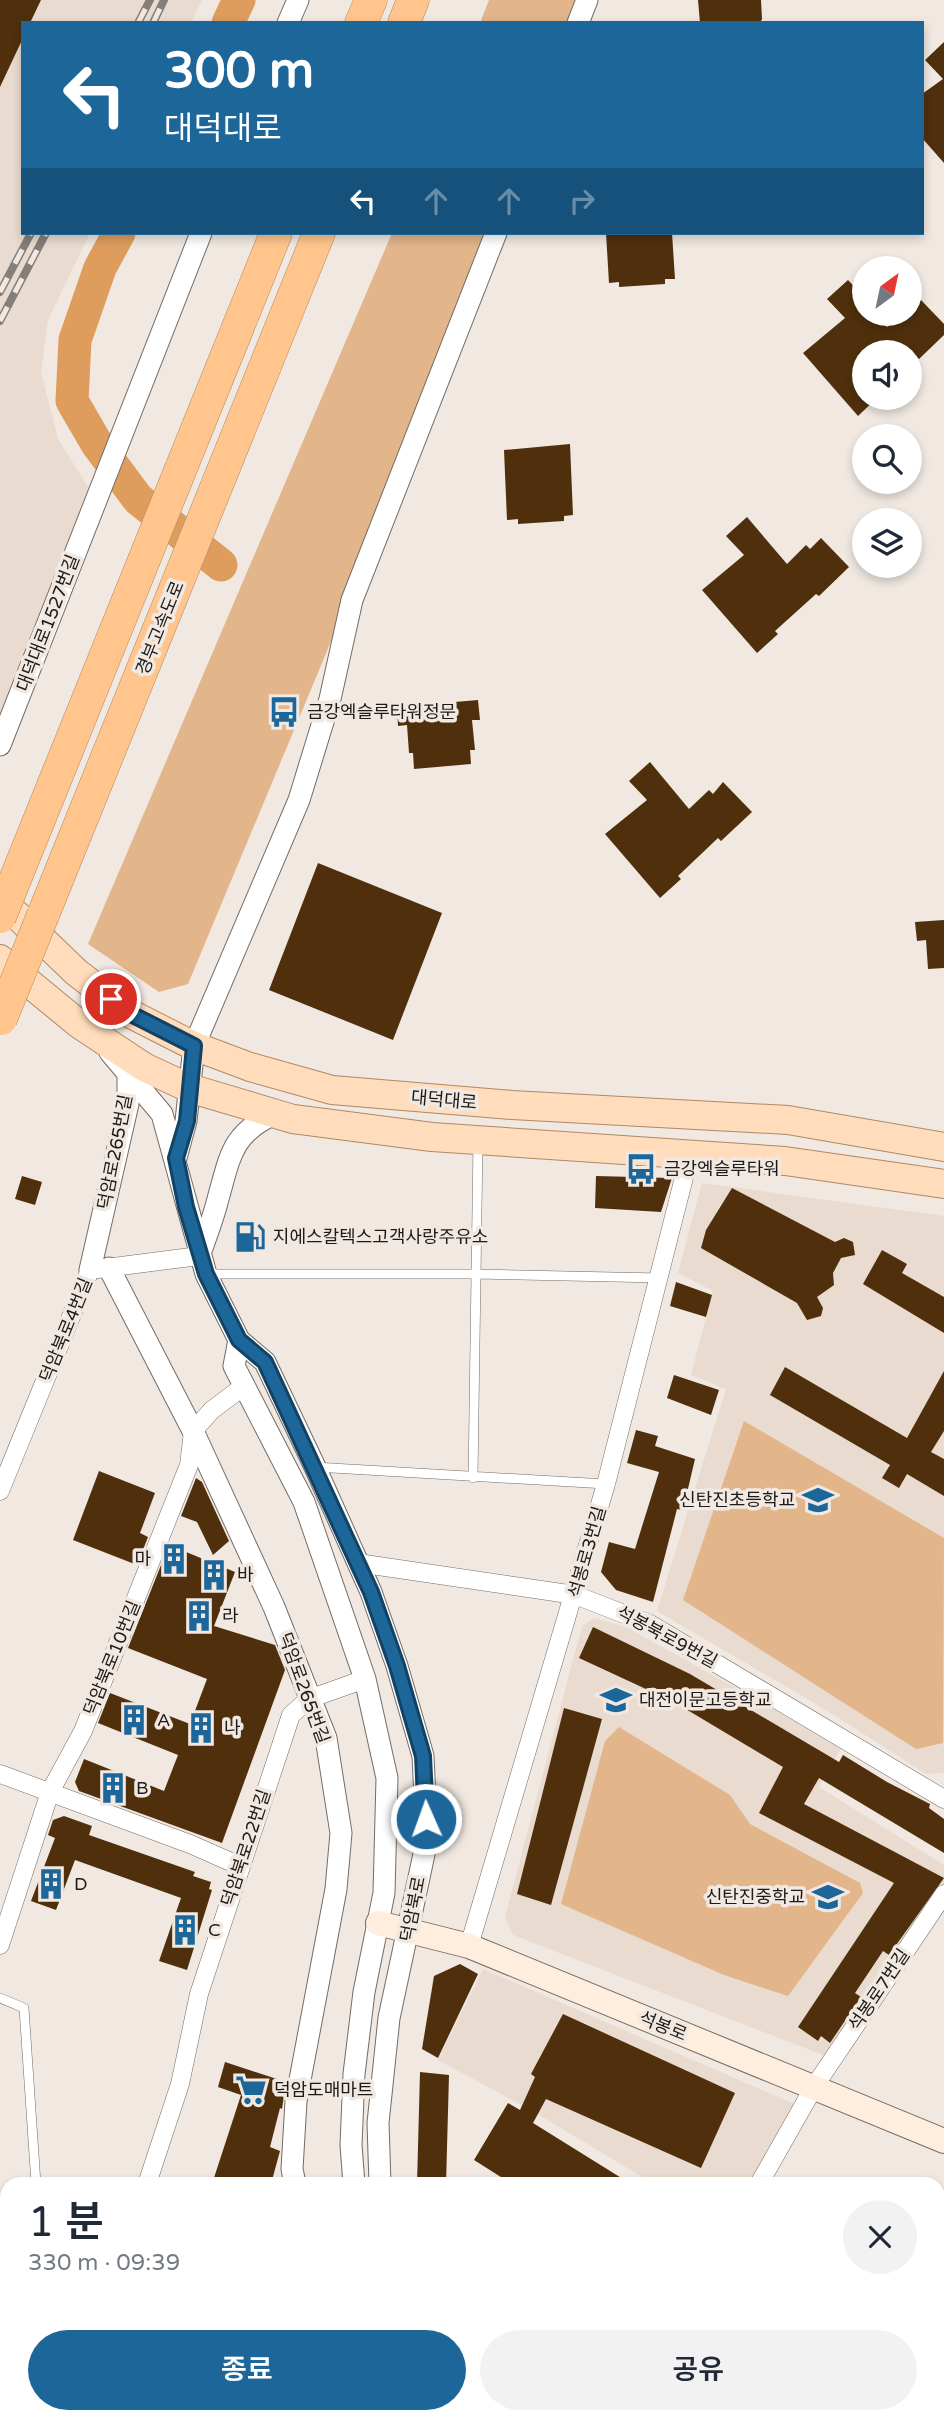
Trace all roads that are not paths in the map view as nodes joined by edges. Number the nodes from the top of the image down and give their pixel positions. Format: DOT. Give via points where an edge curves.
graph roads {
  1 [pos="298,0"];
  2 [pos="371,0"];
  3 [pos="413,0"];
  4 [pos="587,0"];
  5 [pos="289,21"];
  6 [pos="362,21"];
  7 [pos="405,21"];
  8 [pos="579,21"];
  9 [pos="200,235"];
  10 [pos="275,235"];
  11 [pos="318,235"];
  12 [pos="495,235"];
  13 [pos="0,746"];
  14 [pos="3,903"];
  15 [pos="0,959"];
  16 [pos="1,1020"];
  17 [pos="95,1034"];
  18 [pos="194,1046"];
  19 [pos="128,1073"];
  20 [pos="190,1088"];
  21 [pos="274,1114"];
  22 [pos="478,1140"];
  23 [pos="944,1147"];
  24 [pos="690,1154"];
  25 [pos="176,1158"];
  26 [pos="944,1184"];
  27 [pos="203,1265"];
  28 [pos="99,1269"];
  29 [pos="476,1274"];
  30 [pos="660,1278"];
  31 [pos="239,1340"];
  32 [pos="244,1387"];
  33 [pos="193,1431"];
  34 [pos="315,1467"];
  35 [pos="473,1478"];
  36 [pos="606,1484"];
  37 [pos="0,1491"];
  38 [pos="358,1563"];
  39 [pos="575,1595"];
  40 [pos="365,1679"];
  41 [pos="309,1699"];
  42 [pos="0,1774"];
  43 [pos="50,1792"];
  44 [pos="944,1799"];
  45 [pos="240,1866"];
  46 [pos="944,1894"];
  47 [pos="378,1923"];
  48 [pos="410,1930"];
  49 [pos="0,1945"];
  50 [pos="469,1946"];
  51 [pos="0,1998"];
  52 [pos="814,2087"];
  53 [pos="944,2141"];
  54 [pos="36,2177"];
  55 [pos="149,2177"];
  56 [pos="294,2177"];
  57 [pos="353,2177"];
  58 [pos="380,2177"];
  59 [pos="763,2177"];
  1 -- 5 [label="street"];
  2 -- 6 [label="highway"];
  3 -- 7 [label="highway"];
  4 -- 8 [label="street"];
  9 -- 13 [label="street, 대덕대로1527번길"];
  10 -- 14 [label="highway"];
  11 -- 16 [label="highway, 경부고속도로, bridge"];
  12 -- 18 [label="street, 덕암북로" via="352,600 330,699 299,800"];
  14 -- 18 [label="main road, 대덕대로" via="76,972 129,1013"];
  15 -- 17 [label="main road"];
  17 -- 19 [label="street"];
  17 -- 20 [label="main road" via="144,1067"];
  18 -- 20 [label="street, 덕암북로"];
  18 -- 23 [label="main road, 대덕대로" via="332,1090 788,1120"];
  19 -- 25 [label="street" via="162,1114"];
  19 -- 28 [label="street, 덕암로265번길" via="128,1104"];
  20 -- 21 [label="main road"];
  20 -- 25 [label="street, 덕암북로" via="187,1121"];
  21 -- 22 [label="main road"];
  21 -- 27 [label="street" via="253,1124 237,1140 227,1162"];
  22 -- 24 [label="main road"];
  22 -- 29 [label="lane"];
  24 -- 26 [label="main road" via="785,1161"];
  24 -- 30 [label="street, 석봉로3번길"];
  25 -- 27 [label="street, 덕암북로"];
  27 -- 28 [label="street, 덕암북로4번길"];
  27 -- 29 [label="lane"];
  27 -- 31 [label="street, 덕암북로"];
  28 -- 33 [label="street, 덕암로265번길"];
  28 -- 37 [label="street, 덕암북로4번길"];
  29 -- 30 [label="lane"];
  29 -- 35 [label="lane"];
  30 -- 36 [label="street, 석봉로3번길"];
  31 -- 32 [label="street, 덕암북로" via="234,1366"];
  31 -- 34 [label="street, 덕암북로" via="265,1362"];
  32 -- 33 [label="street"];
  32 -- 40 [label="street, 덕암북로" via="304,1502"];
  33 -- 41 [label="street, 덕암로265번길" via="274,1607"];
  33 -- 43 [label="street, 덕암북로10번길" via="189,1465 83,1731"];
  34 -- 35 [label="lane"];
  34 -- 38 [label="street, 덕암북로"];
  35 -- 36 [label="lane"];
  36 -- 39 [label="street, 석봉로3번길"];
  38 -- 39 [label="street, 석봉북로9번길"];
  38 -- 48 [label="street, 덕암북로" via="397,1666 423,1756 427,1840"];
  39 -- 44 [label="street, 석봉북로9번길" via="650,1624"];
  39 -- 50 [label="street, 석봉로3번길"];
  40 -- 41 [label="street"];
  40 -- 47 [label="street, 덕암북로" via="387,1778 384,1894"];
  41 -- 45 [label="street, 덕암북로22번길" via="291,1715"];
  41 -- 56 [label="street, 덕암로265번길" via="326,1738 341,1833 336,1889 296,2101"];
  42 -- 43 [label="street"];
  43 -- 45 [label="street"];
  43 -- 49 [label="street, 덕암북로10번길"];
  45 -- 55 [label="street, 덕암북로22번길" via="199,1994 180,2084"];
  46 -- 52 [label="street, 석봉로7번길"];
  47 -- 48 [label="main road, 석봉로"];
  47 -- 57 [label="street, 덕암북로" via="354,2074"];
  48 -- 50 [label="main road, 석봉로"];
  48 -- 58 [label="street, 덕암북로" via="389,2018 378,2123"];
  50 -- 52 [label="main road, 석봉로"];
  51 -- 54 [label="lane" via="24,2008"];
  52 -- 53 [label="main road, 석봉로"];
  52 -- 59 [label="street, 석봉로7번길"];
}
